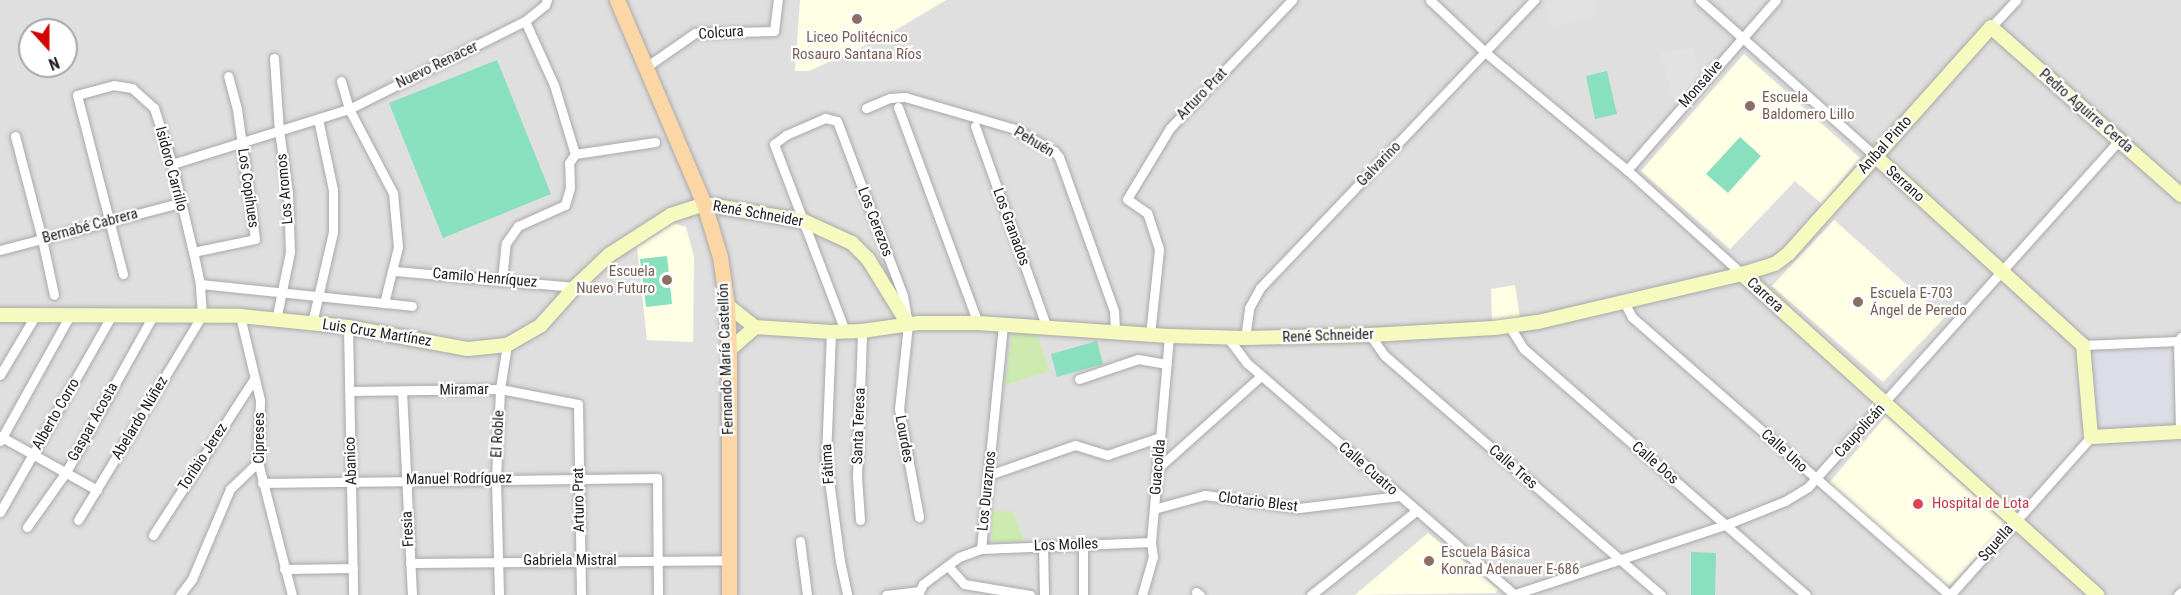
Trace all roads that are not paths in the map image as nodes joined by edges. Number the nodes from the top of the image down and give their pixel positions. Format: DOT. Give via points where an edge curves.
graph roads {
  1 [pos="548,0"];
  2 [pos="616,0"];
  3 [pos="778,0"];
  4 [pos="1292,0"];
  5 [pos="1430,0"];
  6 [pos="1534,0"];
  7 [pos="1700,0"];
  8 [pos="1776,0"];
  9 [pos="2016,0"];
  10 [pos="525,21"];
  11 [pos="1991,27"];
  12 [pos="1742,38"];
  13 [pos="1486,53"];
  14 [pos="274,58"];
  15 [pos="646,67"];
  16 [pos="228,76"];
  17 [pos="341,81"];
  18 [pos="898,107"];
  19 [pos="866,108"];
  20 [pos="349,109"];
  21 [pos="318,118"];
  22 [pos="975,126"];
  23 [pos="279,131"];
  24 [pos="15,136"];
  25 [pos="2119,140"];
  26 [pos="241,142"];
  27 [pos="655,142"];
  28 [pos="575,154"];
  29 [pos="1875,156"];
  30 [pos="172,164"];
  31 [pos="1627,170"];
  32 [pos="2181,195"];
  33 [pos="179,203"];
  34 [pos="704,204"];
  35 [pos="110,220"];
  36 [pos="804,221"];
  37 [pos="42,239"];
  38 [pos="0,250"];
  39 [pos="193,252"];
  40 [pos="394,271"];
  41 [pos="2003,272"];
  42 [pos="123,274"];
  43 [pos="1742,274"];
  44 [pos="502,279"];
  45 [pos="200,284"];
  46 [pos="575,286"];
  47 [pos="281,294"];
  48 [pos="54,295"];
  49 [pos="317,297"];
  50 [pos="1624,302"];
  51 [pos="384,303"];
  52 [pos="727,305"];
  53 [pos="412,306"];
  54 [pos="154,314"];
  55 [pos="0,315"];
  56 [pos="112,315"];
  57 [pos="202,315"];
  58 [pos="35,316"];
  59 [pos="240,316"];
  60 [pos="69,317"];
  61 [pos="276,320"];
  62 [pos="312,323"];
  63 [pos="978,323"];
  64 [pos="908,324"];
  65 [pos="1003,325"];
  66 [pos="348,327"];
  67 [pos="755,327"];
  68 [pos="1510,327"];
  69 [pos="1047,328"];
  70 [pos="862,331"];
  71 [pos="838,332"];
  72 [pos="1115,332"];
  73 [pos="1150,335"];
  74 [pos="1370,335"];
  75 [pos="1170,336"];
  76 [pos="1228,338"];
  77 [pos="1245,338"];
  78 [pos="2179,339"];
  79 [pos="507,345"];
  80 [pos="2083,345"];
  81 [pos="729,350"];
  82 [pos="1167,364"];
  83 [pos="0,375"];
  84 [pos="1261,376"];
  85 [pos="254,379"];
  86 [pos="1079,379"];
  87 [pos="500,390"];
  88 [pos="349,391"];
  89 [pos="402,391"];
  90 [pos="1885,403"];
  91 [pos="578,404"];
  92 [pos="2180,431"];
  93 [pos="1160,437"];
  94 [pos="2091,437"];
  95 [pos="1,438"];
  96 [pos="33,454"];
  97 [pos="258,462"];
  98 [pos="1158,468"];
  99 [pos="66,472"];
  100 [pos="989,475"];
  101 [pos="496,478"];
  102 [pos="579,479"];
  103 [pos="352,480"];
  104 [pos="406,480"];
  105 [pos="1816,480"];
  106 [pos="262,483"];
  107 [pos="97,490"];
  108 [pos="1399,496"];
  109 [pos="1154,509"];
  110 [pos="1416,511"];
  111 [pos="0,512"];
  112 [pos="919,517"];
  113 [pos="78,520"];
  114 [pos="860,520"];
  115 [pos="2015,521"];
  116 [pos="1725,525"];
  117 [pos="27,527"];
  118 [pos="153,535"];
  119 [pos="800,542"];
  120 [pos="1151,542"];
  121 [pos="1083,545"];
  122 [pos="1044,546"];
  123 [pos="981,549"];
  124 [pos="1618,559"];
  125 [pos="729,560"];
  126 [pos="658,561"];
  127 [pos="499,562"];
  128 [pos="581,562"];
  129 [pos="410,563"];
  130 [pos="948,566"];
  131 [pos="352,568"];
  132 [pos="284,569"];
  133 [pos="918,593"];
  134 [pos="180,595"];
  135 [pos="292,595"];
  136 [pos="353,595"];
  137 [pos="412,595"];
  138 [pos="499,595"];
  139 [pos="581,595"];
  140 [pos="658,595"];
  141 [pos="729,595"];
  142 [pos="807,595"];
  143 [pos="847,595"];
  144 [pos="886,595"];
  145 [pos="1030,595"];
  146 [pos="1044,595"];
  147 [pos="1083,595"];
  148 [pos="1142,595"];
  149 [pos="1311,595"];
  150 [pos="1513,595"];
  151 [pos="1660,595"];
  152 [pos="1806,595"];
  153 [pos="1950,595"];
  154 [pos="2097,595"];
  1 -- 10 [label="street, Nuevo Renacer"];
  2 -- 15 [label="main road, Fernando María Castellón"];
  3 -- 15 [label="street, Colcura" via="774,31 695,33"];
  4 -- 73 [label="street, Arturo Prat" via="1170,128 1127,199 1145,209 1159,249"];
  5 -- 13 [label="street, Carrera"];
  6 -- 13 [label="street, Galvarino"];
  7 -- 12 [label="street, Serrano"];
  8 -- 12 [label="street, Monsalve"];
  9 -- 11 [label="street, Aníbal Pinto"];
  10 -- 20 [label="street, Nuevo Renacer"];
  10 -- 28 [label="street" via="554,85"];
  11 -- 25 [label="main road, Pedro Aguirre Cerda"];
  11 -- 29 [label="main road, Aníbal Pinto"];
  12 -- 29 [label="street, Serrano"];
  12 -- 31 [label="street, Monsalve"];
  13 -- 31 [label="street, Carrera"];
  13 -- 77 [label="street, Galvarino" via="1260,288 1249,308"];
  14 -- 23 [label="street, Los Aromos"];
  15 -- 34 [label="main road, Fernando María Castellón"];
  16 -- 26 [label="street, Los Copihues"];
  17 -- 20 [label="street"];
  18 -- 63 [label="street"];
  19 -- 72 [label="street, Pehuén" via="890,98 905,97 1012,128 1054,151 1114,311"];
  20 -- 21 [label="street, Nuevo Renacer"];
  20 -- 40 [label="street" via="393,193 398,247"];
  21 -- 23 [label="street, Nuevo Renacer"];
  21 -- 49 [label="street" via="333,201 333,232"];
  22 -- 69 [label="street, Los Granados"];
  23 -- 26 [label="street, Nuevo Renacer"];
  23 -- 47 [label="street, Los Aromos" via="288,193 290,252"];
  24 -- 37 [label="street"];
  25 -- 32 [label="main road, Pedro Aguirre Cerda"];
  25 -- 41 [label="street, Caupolicán"];
  26 -- 30 [label="street, Nuevo Renacer"];
  26 -- 39 [label="street, Los Copihues" via="255,238"];
  27 -- 28 [label="street"];
  28 -- 44 [label="street" via="569,163 570,187 565,205 518,226 506,243"];
  29 -- 41 [label="main road, Serrano"];
  29 -- 43 [label="main road, Aníbal Pinto" via="1782,259 1767,268"];
  30 -- 33 [label="street, Isidoro Carrillo"];
  30 -- 35 [label="street, Isidoro Carrillo" via="154,108 132,88 114,85 77,95"];
  31 -- 43 [label="street, Carrera"];
  33 -- 35 [label="street, Bernabé Cabrera"];
  33 -- 39 [label="street, Isidoro Carrillo"];
  34 -- 36 [label="main road, René Schneider"];
  34 -- 46 [label="main road, Luis Cruz Martínez" via="671,215 609,255"];
  34 -- 52 [label="main road, Fernando María Castellón" via="720,257"];
  35 -- 37 [label="street, Bernabé Cabrera"];
  35 -- 42 [label="street"];
  36 -- 64 [label="main road, René Schneider" via="859,248"];
  36 -- 64 [label="street, Los Cerezos" via="774,144 816,121 830,118 837,121 899,285"];
  36 -- 71 [label="street"];
  37 -- 38 [label="street, Bernabé Cabrera"];
  37 -- 48 [label="street"];
  39 -- 45 [label="street, Isidoro Carrillo"];
  40 -- 44 [label="street, Camilo Henríquez"];
  40 -- 51 [label="street"];
  41 -- 80 [label="main road, Serrano"];
  41 -- 90 [label="street, Caupolicán"];
  43 -- 50 [label="main road, René Schneider"];
  43 -- 90 [label="main road, Carrera"];
  44 -- 46 [label="street, Camilo Henríquez"];
  45 -- 47 [label="street"];
  45 -- 57 [label="street, Isidoro Carrillo"];
  46 -- 79 [label="main road, Luis Cruz Martínez" via="541,325"];
  47 -- 49 [label="street"];
  47 -- 61 [label="street, Los Aromos"];
  49 -- 51 [label="street"];
  49 -- 62 [label="street"];
  50 -- 68 [label="main road, René Schneider"];
  50 -- 105 [label="street, Calle Uno" via="1632,317"];
  51 -- 53 [label="street"];
  52 -- 67 [label="main road"];
  52 -- 81 [label="main road, Fernando María Castellón"];
  54 -- 56 [label="main road, Luis Cruz Martínez"];
  54 -- 57 [label="main road, Luis Cruz Martínez"];
  54 -- 99 [label="street, Gaspar Acosta"];
  55 -- 58 [label="main road, Luis Cruz Martínez"];
  56 -- 60 [label="main road, Luis Cruz Martínez"];
  56 -- 96 [label="street, Alberto Corro"];
  57 -- 59 [label="main road, Luis Cruz Martínez"];
  57 -- 107 [label="street, Abelardo Núñez"];
  58 -- 60 [label="main road, Luis Cruz Martínez"];
  58 -- 83 [label="street"];
  59 -- 61 [label="main road, Luis Cruz Martínez"];
  59 -- 85 [label="street, Cipreses"];
  60 -- 95 [label="street"];
  61 -- 62 [label="main road, Luis Cruz Martínez"];
  62 -- 66 [label="main road, Luis Cruz Martínez"];
  63 -- 64 [label="main road, René Schneider"];
  63 -- 65 [label="main road, René Schneider"];
  64 -- 70 [label="main road, René Schneider"];
  64 -- 112 [label="street, Lourdes" via="899,409"];
  65 -- 69 [label="main road, René Schneider"];
  65 -- 100 [label="street, Los Duraznos"];
  66 -- 79 [label="main road, Luis Cruz Martínez" via="468,349"];
  66 -- 88 [label="street, Abanico"];
  67 -- 71 [label="main road, René Schneider"];
  67 -- 81 [label="main road"];
  68 -- 74 [label="main road, René Schneider"];
  68 -- 116 [label="street, Calle Dos" via="1524,350"];
  69 -- 72 [label="main road, René Schneider"];
  70 -- 71 [label="main road, René Schneider"];
  70 -- 114 [label="street, Santa Teresa" via="857,477"];
  71 -- 143 [label="street, Fátima" via="826,458"];
  72 -- 73 [label="main road, René Schneider"];
  73 -- 75 [label="main road, René Schneider"];
  74 -- 77 [label="main road, René Schneider"];
  74 -- 124 [label="street, Calle Tres" via="1384,355"];
  75 -- 76 [label="main road, René Schneider"];
  75 -- 82 [label="street, Guacolda"];
  76 -- 77 [label="main road, René Schneider"];
  76 -- 84 [label="street, Calle Cuatro"];
  78 -- 80 [label="street"];
  78 -- 92 [label="street"];
  79 -- 87 [label="street, El Roble"];
  80 -- 94 [label="main road"];
  81 -- 125 [label="main road, Fernando María Castellón"];
  82 -- 86 [label="street" via="1138,358"];
  82 -- 93 [label="street, Guacolda"];
  84 -- 98 [label="street"];
  84 -- 108 [label="street, Calle Cuatro"];
  85 -- 97 [label="street, Cipreses" via="260,400"];
  85 -- 118 [label="street, Toribio Jerez"];
  87 -- 89 [label="street, Miramar"];
  87 -- 91 [label="street, Miramar"];
  87 -- 101 [label="street, El Roble"];
  88 -- 89 [label="street, Miramar"];
  88 -- 103 [label="street, Abanico"];
  89 -- 104 [label="street, Fresia"];
  90 -- 105 [label="street, Caupolicán"];
  90 -- 115 [label="main road, Carrera"];
  91 -- 102 [label="street, Arturo Prat"];
  92 -- 94 [label="main road"];
  93 -- 98 [label="street, Guacolda"];
  93 -- 100 [label="street" via="1104,456 1075,445"];
  94 -- 115 [label="street, Squella"];
  95 -- 96 [label="street"];
  96 -- 99 [label="street"];
  96 -- 111 [label="street, Alberto Corro"];
  97 -- 106 [label="street, Cipreses"];
  97 -- 134 [label="street" via="230,489 192,579"];
  98 -- 109 [label="street, Guacolda"];
  99 -- 107 [label="street"];
  99 -- 117 [label="street, Gaspar Acosta"];
  100 -- 123 [label="street, Los Duraznos"];
  101 -- 102 [label="street, Manuel Rodríguez"];
  101 -- 104 [label="street, Manuel Rodríguez"];
  101 -- 127 [label="street, El Roble"];
  102 -- 126 [label="street, Manuel Rodríguez" via="657,478"];
  102 -- 128 [label="street, Arturo Prat"];
  103 -- 104 [label="street, Manuel Rodríguez"];
  103 -- 106 [label="street, Manuel Rodríguez"];
  103 -- 131 [label="street, Abanico"];
  104 -- 129 [label="street, Fresia"];
  105 -- 116 [label="street, Caupolicán" via="1785,501"];
  105 -- 153 [label="street, Calle Uno"];
  106 -- 132 [label="street, Cipreses"];
  107 -- 113 [label="street, Abelardo Núñez"];
  108 -- 109 [label="street, Clotario Blest" via="1299,508 1199,496"];
  108 -- 110 [label="street, Calle Cuatro"];
  109 -- 120 [label="street, Guacolda"];
  110 -- 149 [label="street"];
  110 -- 150 [label="street, Calle Cuatro"];
  115 -- 153 [label="street, Squella"];
  115 -- 154 [label="main road, Carrera"];
  116 -- 124 [label="street, Caupolicán"];
  116 -- 152 [label="street, Calle Dos"];
  119 -- 142 [label="street"];
  120 -- 121 [label="street, Los Molles"];
  120 -- 148 [label="street, Guacolda" via="1154,557"];
  121 -- 122 [label="street, Los Molles"];
  121 -- 147 [label="street"];
  122 -- 123 [label="street, Los Molles"];
  122 -- 146 [label="street"];
  123 -- 130 [label="street, Los Duraznos"];
  124 -- 150 [label="street, Caupolicán"];
  124 -- 151 [label="street, Calle Tres"];
  125 -- 126 [label="street, Gabriela Mistral"];
  125 -- 141 [label="main road, Fernando María Castellón"];
  126 -- 128 [label="street, Gabriela Mistral"];
  126 -- 140 [label="street"];
  127 -- 128 [label="street, Gabriela Mistral"];
  127 -- 129 [label="street, Gabriela Mistral"];
  127 -- 138 [label="street, El Roble"];
  128 -- 139 [label="street, Arturo Prat"];
  129 -- 137 [label="street, Fresia"];
  130 -- 133 [label="street, Los Duraznos" via="923,584"];
  130 -- 145 [label="street" via="964,584"];
  131 -- 132 [label="street"];
  131 -- 136 [label="street, Abanico"];
  132 -- 135 [label="street, Cipreses"];
  133 -- 144 [label="street, Los Duraznos"];
}
